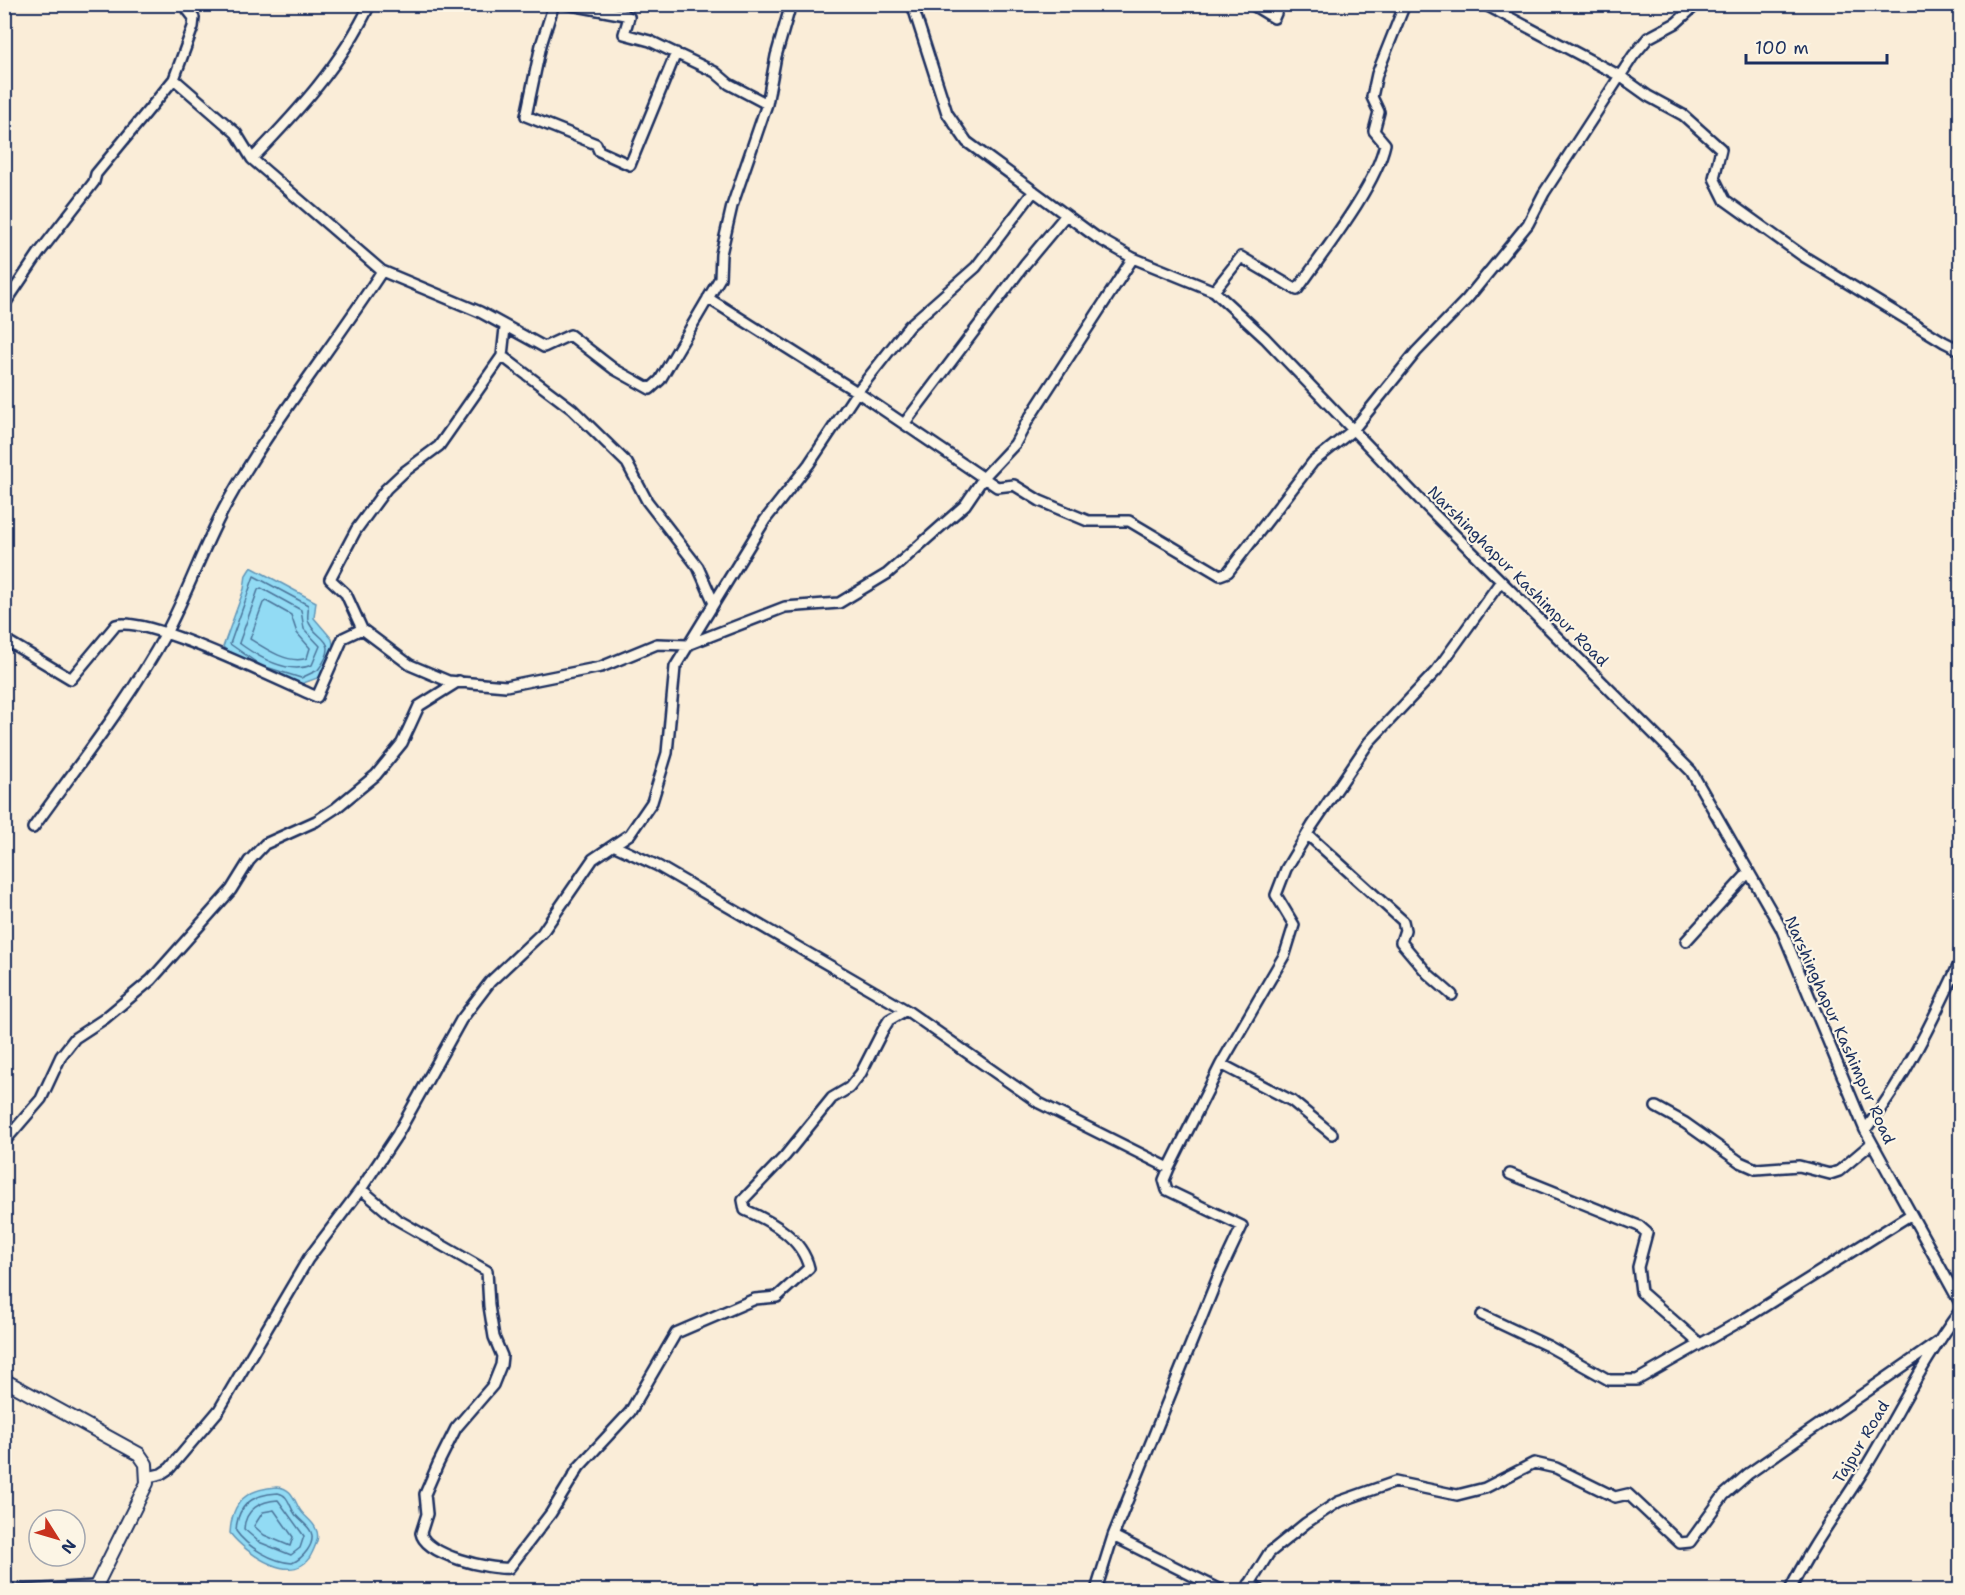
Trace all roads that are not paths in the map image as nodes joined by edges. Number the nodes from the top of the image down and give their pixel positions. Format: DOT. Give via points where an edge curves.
graph roads {
  1 [pos="183,4"];
  2 [pos="370,4"];
  3 [pos="554,4"];
  4 [pos="791,4"];
  5 [pos="912,4"];
  6 [pos="1251,4"];
  7 [pos="1280,4"];
  8 [pos="1405,4"];
  9 [pos="1484,4"];
  10 [pos="1697,4"];
  11 [pos="572,5"];
  12 [pos="676,53"];
  13 [pos="1620,76"];
  14 [pos="174,80"];
  15 [pos="768,104"];
  16 [pos="252,159"];
  17 [pos="1034,191"];
  18 [pos="1066,215"];
  19 [pos="1133,258"];
  20 [pos="382,271"];
  21 [pos="1214,291"];
  22 [pos="708,298"];
  23 [pos="4,305"];
  24 [pos="505,327"];
  25 [pos="1960,350"];
  26 [pos="502,356"];
  27 [pos="857,392"];
  28 [pos="904,424"];
  29 [pos="1353,430"];
  30 [pos="984,477"];
  31 [pos="1501,581"];
  32 [pos="713,601"];
  33 [pos="362,629"];
  34 [pos="166,633"];
  35 [pos="4,639"];
  36 [pos="687,645"];
  37 [pos="459,681"];
  38 [pos="33,828"];
  39 [pos="1307,834"];
  40 [pos="615,846"];
  41 [pos="1749,872"];
  42 [pos="1686,941"];
  43 [pos="1960,962"];
  44 [pos="1452,995"];
  45 [pos="906,1010"];
  46 [pos="1221,1064"];
  47 [pos="1656,1107"];
  48 [pos="1865,1130"];
  49 [pos="1332,1134"];
  50 [pos="4,1142"];
  51 [pos="1872,1143"];
  52 [pos="1169,1168"];
  53 [pos="1510,1174"];
  54 [pos="361,1189"];
  55 [pos="1910,1215"];
  56 [pos="1960,1303"];
  57 [pos="1960,1311"];
  58 [pos="1482,1315"];
  59 [pos="1938,1342"];
  60 [pos="1700,1344"];
  61 [pos="4,1380"];
  62 [pos="147,1480"];
  63 [pos="1113,1536"];
  64 [pos="96,1586"];
  65 [pos="1248,1587"];
  66 [pos="4,1588"];
  67 [pos="25,1590"];
  68 [pos="1096,1590"];
  69 [pos="1221,1590"];
  70 [pos="1260,1590"];
  71 [pos="1790,1590"];
  1 -- 14 [label="street" via="194,18 193,27"];
  2 -- 16 [label="street" via="348,47"];
  3 -- 12 [label="street" via="526,116 596,144 599,151 630,165"];
  4 -- 15 [label="street"];
  5 -- 17 [label="street, Narshinghapur Kashimpur Road" via="947,113 967,142"];
  6 -- 7 [label="street" via="1274,18"];
  8 -- 21 [label="street" via="1372,97 1379,112 1374,131 1386,144 1382,159 1345,220 1297,290 1241,257"];
  9 -- 13 [label="street"];
  10 -- 13 [label="street" via="1676,23 1648,38"];
  11 -- 12 [label="street" via="626,15 629,17 624,34"];
  12 -- 15 [label="street"];
  13 -- 25 [label="street" via="1683,115 1713,139 1721,149 1714,178 1725,200 1803,256"];
  13 -- 29 [label="street" via="1528,224"];
  14 -- 16 [label="street" via="236,133"];
  14 -- 23 [label="street" via="96,174"];
  15 -- 22 [label="street" via="732,206 720,278"];
  16 -- 20 [label="street"];
  17 -- 18 [label="street, Narshinghapur Kashimpur Road"];
  17 -- 27 [label="street" via="975,267 909,326"];
  18 -- 19 [label="street, Narshinghapur Kashimpur Road"];
  18 -- 28 [label="street"];
  19 -- 21 [label="street, Narshinghapur Kashimpur Road"];
  19 -- 30 [label="street" via="1015,444"];
  20 -- 24 [label="street" via="480,312"];
  20 -- 34 [label="street" via="228,501"];
  21 -- 29 [label="street, Narshinghapur Kashimpur Road"];
  22 -- 24 [label="street" via="660,380 650,388 614,369 570,335 544,347"];
  22 -- 27 [label="street"];
  24 -- 26 [label="street"];
  26 -- 32 [label="street" via="572,409 627,463 647,501 698,567"];
  26 -- 33 [label="street" via="440,446 386,489 356,530 335,569 330,579 346,594"];
  27 -- 28 [label="street"];
  27 -- 32 [label="street" via="809,464 765,520"];
  28 -- 30 [label="street"];
  29 -- 30 [label="street" via="1313,462 1228,572 1220,575 1129,521 1088,521 1050,506 1014,485 997,488"];
  29 -- 31 [label="street, Narshinghapur Kashimpur Road"];
  30 -- 36 [label="street" via="965,505 887,574 839,603 785,607"];
  31 -- 39 [label="street" via="1437,670 1370,742"];
  31 -- 41 [label="street, Narshinghapur Kashimpur Road" via="1691,771"];
  32 -- 36 [label="street"];
  33 -- 34 [label="street" via="343,638 317,697"];
  33 -- 37 [label="street" via="410,665 448,681"];
  34 -- 35 [label="street" via="124,622 116,625 71,679"];
  34 -- 38 [label="street"];
  36 -- 37 [label="street" via="657,644 602,667 506,687"];
  36 -- 40 [label="street" via="675,666 667,753 652,802 630,834"];
  37 -- 50 [label="street" via="419,706 402,743 376,775 316,821 265,844 231,890 151,980 75,1038 61,1056 41,1099"];
  39 -- 44 [label="street" via="1403,921 1405,930 1400,939 1404,947"];
  39 -- 46 [label="street" via="1276,895 1294,925 1285,954"];
  40 -- 45 [label="street" via="658,866"];
  40 -- 54 [label="street" via="593,859 542,933 490,982 461,1020 398,1135"];
  41 -- 42 [label="street"];
  41 -- 48 [label="street, Narshinghapur Kashimpur Road" via="1781,928"];
  43 -- 48 [label="street" via="1924,1039"];
  45 -- 52 [label="street" via="1039,1103"];
  45 -- 54 [label="street" via="889,1020 849,1088 832,1098 743,1200 745,1210 786,1233 806,1255 809,1268 777,1297 755,1299 676,1333 630,1412 579,1467 509,1568 496,1569 454,1558 423,1539 421,1533 427,1514 425,1494 438,1464 456,1428 499,1374 502,1356 493,1326 487,1271 396,1219"];
  46 -- 49 [label="street" via="1292,1101"];
  46 -- 52 [label="street"];
  47 -- 51 [label="street" via="1756,1169 1799,1166 1830,1174"];
  48 -- 51 [label="street, Narshinghapur Kashimpur Road"];
  51 -- 55 [label="street, Narshinghapur Kashimpur Road"];
  52 -- 63 [label="street" via="1164,1180 1167,1190 1230,1219 1242,1226 1241,1233 1218,1277"];
  53 -- 60 [label="street" via="1647,1233 1638,1267 1641,1292"];
  54 -- 62 [label="street" via="309,1258 219,1410 170,1468"];
  55 -- 56 [label="street, Narshinghapur Kashimpur Road"];
  55 -- 60 [label="street"];
  57 -- 59 [label="street, Tajpur Road"];
  58 -- 60 [label="street" via="1610,1380 1637,1380"];
  59 -- 65 [label="street" via="1748,1474 1724,1495 1685,1544 1628,1494 1615,1497 1556,1468 1534,1462 1485,1488 1457,1495 1395,1482 1338,1502 1269,1553"];
  59 -- 71 [label="street, Tajpur Road"];
  61 -- 62 [label="main road" via="139,1454 147,1464"];
  62 -- 64 [label="main road"];
  63 -- 68 [label="street"];
  63 -- 69 [label="street"];
  64 -- 67 [label="street"];
  65 -- 70 [label="street"];
  66 -- 67 [label="street"];
}
